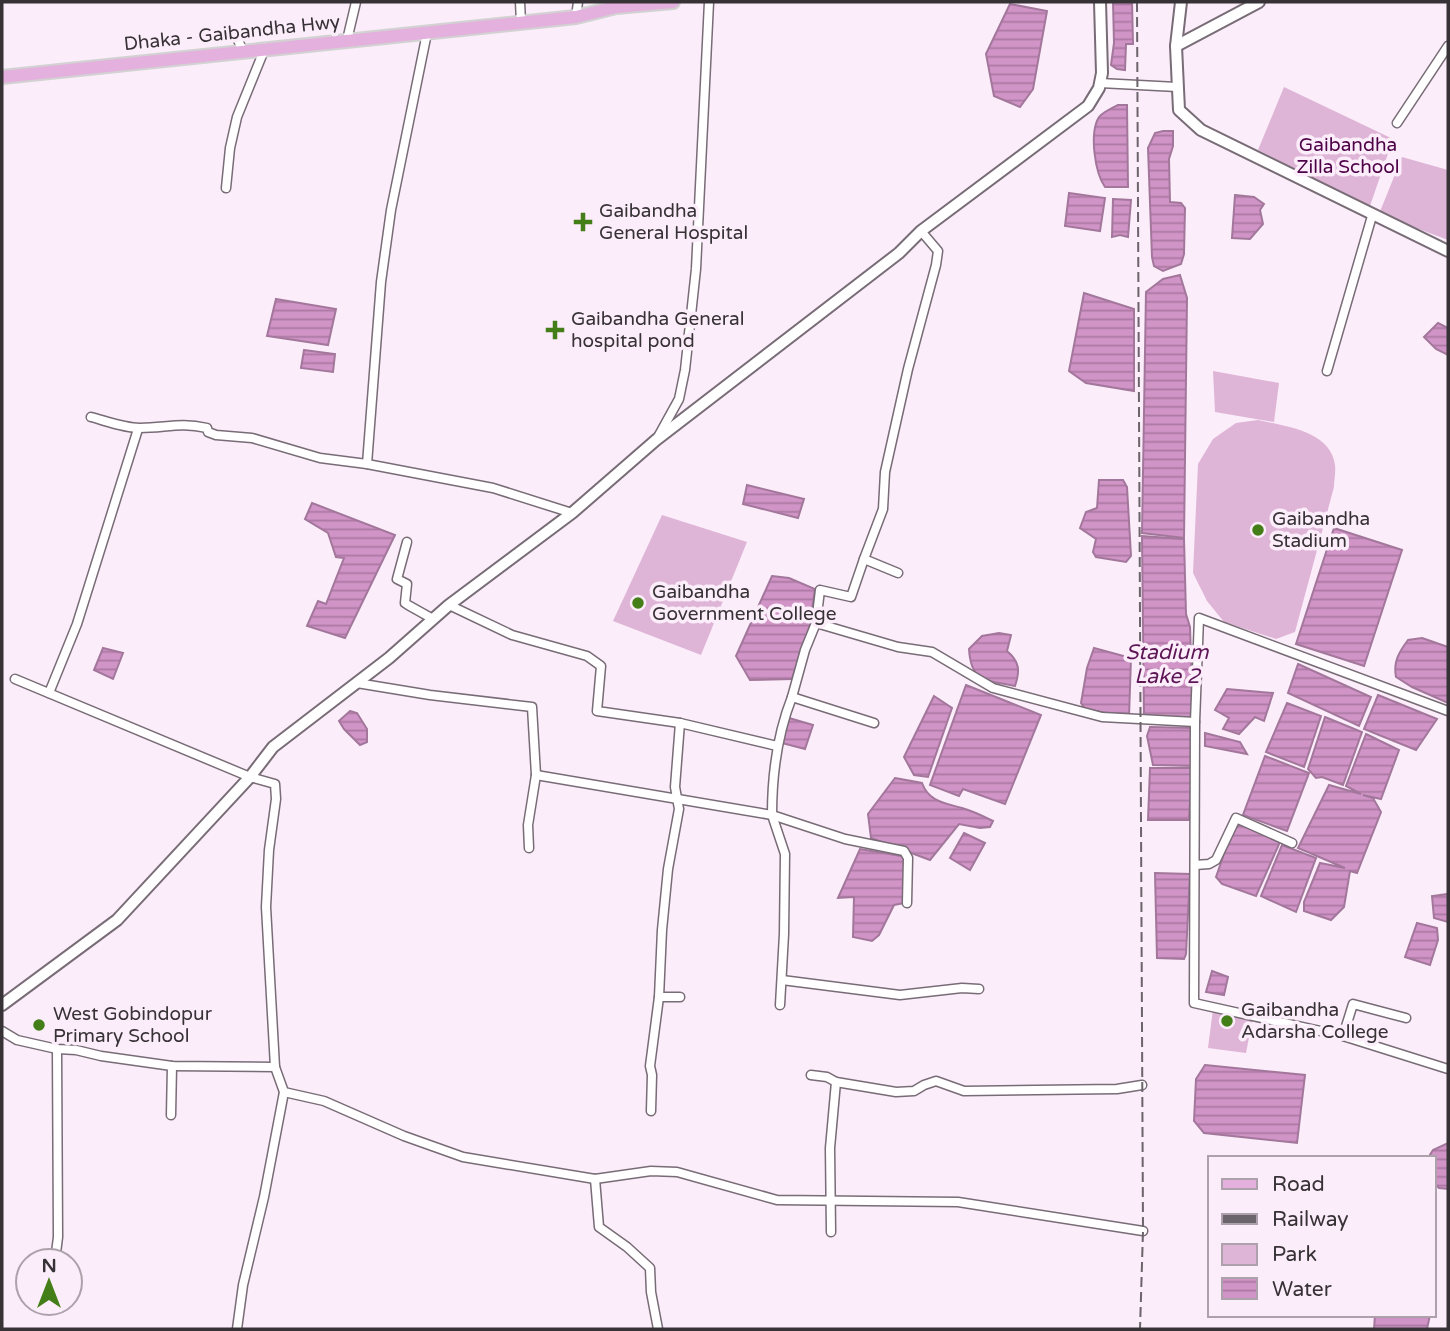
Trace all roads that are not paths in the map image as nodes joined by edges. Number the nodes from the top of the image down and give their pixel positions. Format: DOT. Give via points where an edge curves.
graph roads {
  1 [pos="356,2"];
  2 [pos="520,2"];
  3 [pos="579,2"];
  4 [pos="673,2"];
  5 [pos="709,2"];
  6 [pos="1100,2"];
  7 [pos="1181,2"];
  8 [pos="1259,2"];
  9 [pos="576,17"];
  10 [pos="521,23"];
  11 [pos="427,33"];
  12 [pos="346,40"];
  13 [pos="1176,46"];
  14 [pos="1448,46"];
  15 [pos="265,48"];
  16 [pos="2,77"];
  17 [pos="1100,83"];
  18 [pos="1177,87"];
  19 [pos="1397,123"];
  20 [pos="226,187"];
  21 [pos="1372,216"];
  22 [pos="921,231"];
  23 [pos="1448,251"];
  24 [pos="1327,371"];
  25 [pos="91,417"];
  26 [pos="138,429"];
  27 [pos="656,440"];
  28 [pos="367,464"];
  29 [pos="572,513"];
  30 [pos="407,542"];
  31 [pos="864,559"];
  32 [pos="898,573"];
  33 [pos="449,606"];
  34 [pos="433,619"];
  35 [pos="816,623"];
  36 [pos="15,680"];
  37 [pos="357,683"];
  38 [pos="49,693"];
  39 [pos="792,697"];
  40 [pos="1448,711"];
  41 [pos="1195,722"];
  42 [pos="680,723"];
  43 [pos="874,723"];
  44 [pos="777,746"];
  45 [pos="536,775"];
  46 [pos="250,777"];
  47 [pos="677,797"];
  48 [pos="772,815"];
  49 [pos="1292,843"];
  50 [pos="529,848"];
  51 [pos="1195,865"];
  52 [pos="907,902"];
  53 [pos="782,980"];
  54 [pos="979,989"];
  55 [pos="659,997"];
  56 [pos="680,997"];
  57 [pos="2,1005"];
  58 [pos="780,1005"];
  59 [pos="1406,1018"];
  60 [pos="2,1031"];
  61 [pos="1343,1036"];
  62 [pos="57,1049"];
  63 [pos="172,1066"];
  64 [pos="275,1067"];
  65 [pos="1448,1069"];
  66 [pos="811,1075"];
  67 [pos="836,1082"];
  68 [pos="1142,1085"];
  69 [pos="284,1092"];
  70 [pos="651,1111"];
  71 [pos="171,1115"];
  72 [pos="595,1179"];
  73 [pos="829,1200"];
  74 [pos="831,1231"];
  75 [pos="1143,1231"];
  76 [pos="57,1247"];
  77 [pos="237,1329"];
  78 [pos="658,1329"];
  1 -- 12 [label="street"];
  2 -- 10 [label="street"];
  3 -- 9 [label="street"];
  4 -- 9 [label="main road, Dhaka - Gaibandha Hwy" via="616,7"];
  5 -- 27 [label="street" via="696,269 685,370 679,399"];
  6 -- 17 [label="main road"];
  7 -- 13 [label="main road"];
  8 -- 13 [label="main road"];
  9 -- 10 [label="main road, Dhaka - Gaibandha Hwy"];
  10 -- 11 [label="main road, Dhaka - Gaibandha Hwy"];
  11 -- 12 [label="main road, Dhaka - Gaibandha Hwy"];
  11 -- 28 [label="street" via="391,210"];
  12 -- 15 [label="main road, Dhaka - Gaibandha Hwy"];
  13 -- 18 [label="main road"];
  14 -- 19 [label="street"];
  15 -- 16 [label="main road, Dhaka - Gaibandha Hwy" via="240,44"];
  15 -- 20 [label="street" via="237,117"];
  17 -- 18 [label="street"];
  17 -- 22 [label="main road" via="1088,106"];
  18 -- 21 [label="main road" via="1179,110 1201,130"];
  21 -- 23 [label="main road"];
  21 -- 24 [label="street"];
  22 -- 27 [label="main road" via="899,253"];
  22 -- 31 [label="street" via="937,251 936,265 885,472 883,509"];
  25 -- 26 [label="street"];
  26 -- 28 [label="street" via="183,423 208,428 216,435 252,438 320,458"];
  26 -- 38 [label="street" via="77,624"];
  27 -- 29 [label="main road"];
  28 -- 29 [label="street" via="493,488"];
  29 -- 33 [label="main road"];
  30 -- 34 [label="street" via="397,579 407,584 405,603"];
  31 -- 32 [label="street"];
  31 -- 35 [label="street" via="851,597 820,590"];
  33 -- 34 [label="main road"];
  33 -- 42 [label="street" via="512,635 587,656 601,666 597,711"];
  34 -- 37 [label="main road"];
  35 -- 39 [label="street"];
  35 -- 41 [label="street" via="932,652 993,688 1102,717"];
  36 -- 38 [label="street"];
  37 -- 45 [label="street" via="532,707"];
  37 -- 46 [label="main road" via="273,747"];
  38 -- 46 [label="street"];
  39 -- 43 [label="street"];
  39 -- 44 [label="street"];
  40 -- 41 [label="street" via="1199,618"];
  41 -- 51 [label="street"];
  42 -- 44 [label="street"];
  42 -- 47 [label="street"];
  44 -- 48 [label="street"];
  45 -- 47 [label="street"];
  45 -- 50 [label="street"];
  46 -- 57 [label="main road" via="117,919"];
  46 -- 64 [label="street" via="275,784 267,907"];
  47 -- 48 [label="street"];
  47 -- 55 [label="street"];
  48 -- 52 [label="street" via="845,839 904,851 908,859"];
  48 -- 53 [label="street" via="785,854"];
  49 -- 51 [label="street" via="1236,818 1216,860"];
  51 -- 61 [label="street" via="1194,1003"];
  53 -- 54 [label="street" via="900,995"];
  53 -- 58 [label="street"];
  55 -- 56 [label="street"];
  55 -- 70 [label="street" via="650,1066"];
  59 -- 61 [label="street" via="1353,1004"];
  60 -- 62 [label="street" via="17,1040"];
  61 -- 65 [label="street"];
  62 -- 63 [label="street"];
  62 -- 76 [label="street"];
  63 -- 64 [label="street"];
  63 -- 71 [label="street"];
  64 -- 69 [label="street"];
  66 -- 67 [label="street"];
  67 -- 68 [label="street" via="896,1092 915,1091 936,1081 964,1091"];
  67 -- 73 [label="street"];
  69 -- 72 [label="street" via="324,1101 463,1157"];
  69 -- 77 [label="street"];
  72 -- 73 [label="street" via="677,1172 778,1200"];
  72 -- 78 [label="street" via="599,1227 650,1268"];
  73 -- 74 [label="street"];
  73 -- 75 [label="street" via="958,1202"];
}
